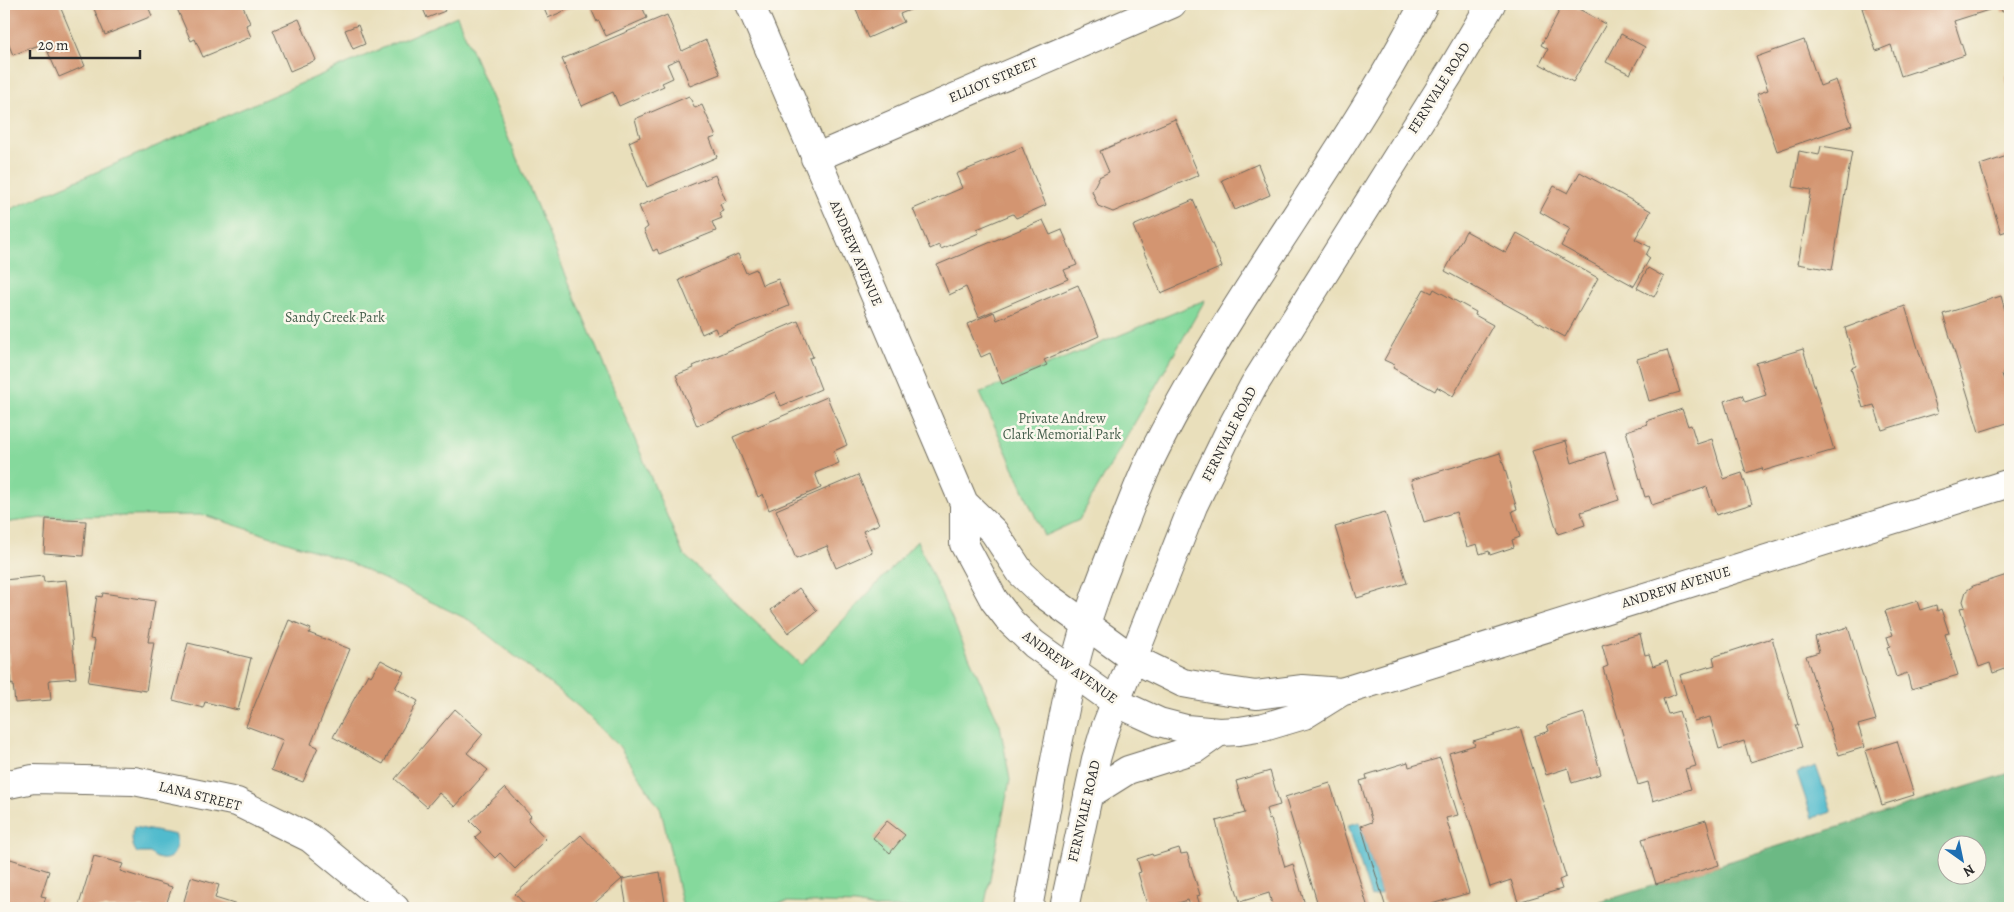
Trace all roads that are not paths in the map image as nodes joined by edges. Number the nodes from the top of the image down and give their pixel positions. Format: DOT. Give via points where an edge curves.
graph roads {
  1 [pos="750,4"];
  2 [pos="1172,4"];
  3 [pos="1424,4"];
  4 [pos="1491,4"];
  5 [pos="815,158"];
  6 [pos="2010,483"];
  7 [pos="964,502"];
  8 [pos="1086,625"];
  9 [pos="1132,658"];
  10 [pos="1073,672"];
  11 [pos="1341,692"];
  12 [pos="1115,702"];
  13 [pos="1218,732"];
  14 [pos="4,786"];
  15 [pos="1088,795"];
  16 [pos="396,908"];
  17 [pos="1028,908"];
  18 [pos="1064,908"];
  1 -- 5 [label="street, ANDREW AVENUE"];
  2 -- 5 [label="street, ELLIOT STREET"];
  3 -- 8 [label="street" via="1328,166 1202,364 1150,460"];
  4 -- 9 [label="street, FERNVALE ROAD" via="1254,385 1193,506"];
  5 -- 7 [label="street, ANDREW AVENUE"];
  6 -- 11 [label="street, ANDREW AVENUE"];
  7 -- 8 [label="street, ANDREW AVENUE" via="994,532 1021,573"];
  7 -- 10 [label="street, ANDREW AVENUE" via="964,544 994,600 1034,644"];
  8 -- 9 [label="street, ANDREW AVENUE"];
  8 -- 10 [label="street"];
  9 -- 11 [label="street, ANDREW AVENUE" via="1183,683 1222,690 1256,695 1303,689"];
  9 -- 12 [label="street, FERNVALE ROAD"];
  10 -- 12 [label="street, ANDREW AVENUE"];
  10 -- 17 [label="street"];
  11 -- 13 [label="street, ANDREW AVENUE" via="1304,716 1264,728"];
  12 -- 13 [label="street, ANDREW AVENUE" via="1159,722"];
  12 -- 15 [label="street, FERNVALE ROAD"];
  13 -- 15 [label="street" via="1195,749 1128,770"];
  14 -- 16 [label="street, LANA STREET" via="33,779 134,780 237,802 310,838"];
  15 -- 18 [label="street, FERNVALE ROAD"];
}
